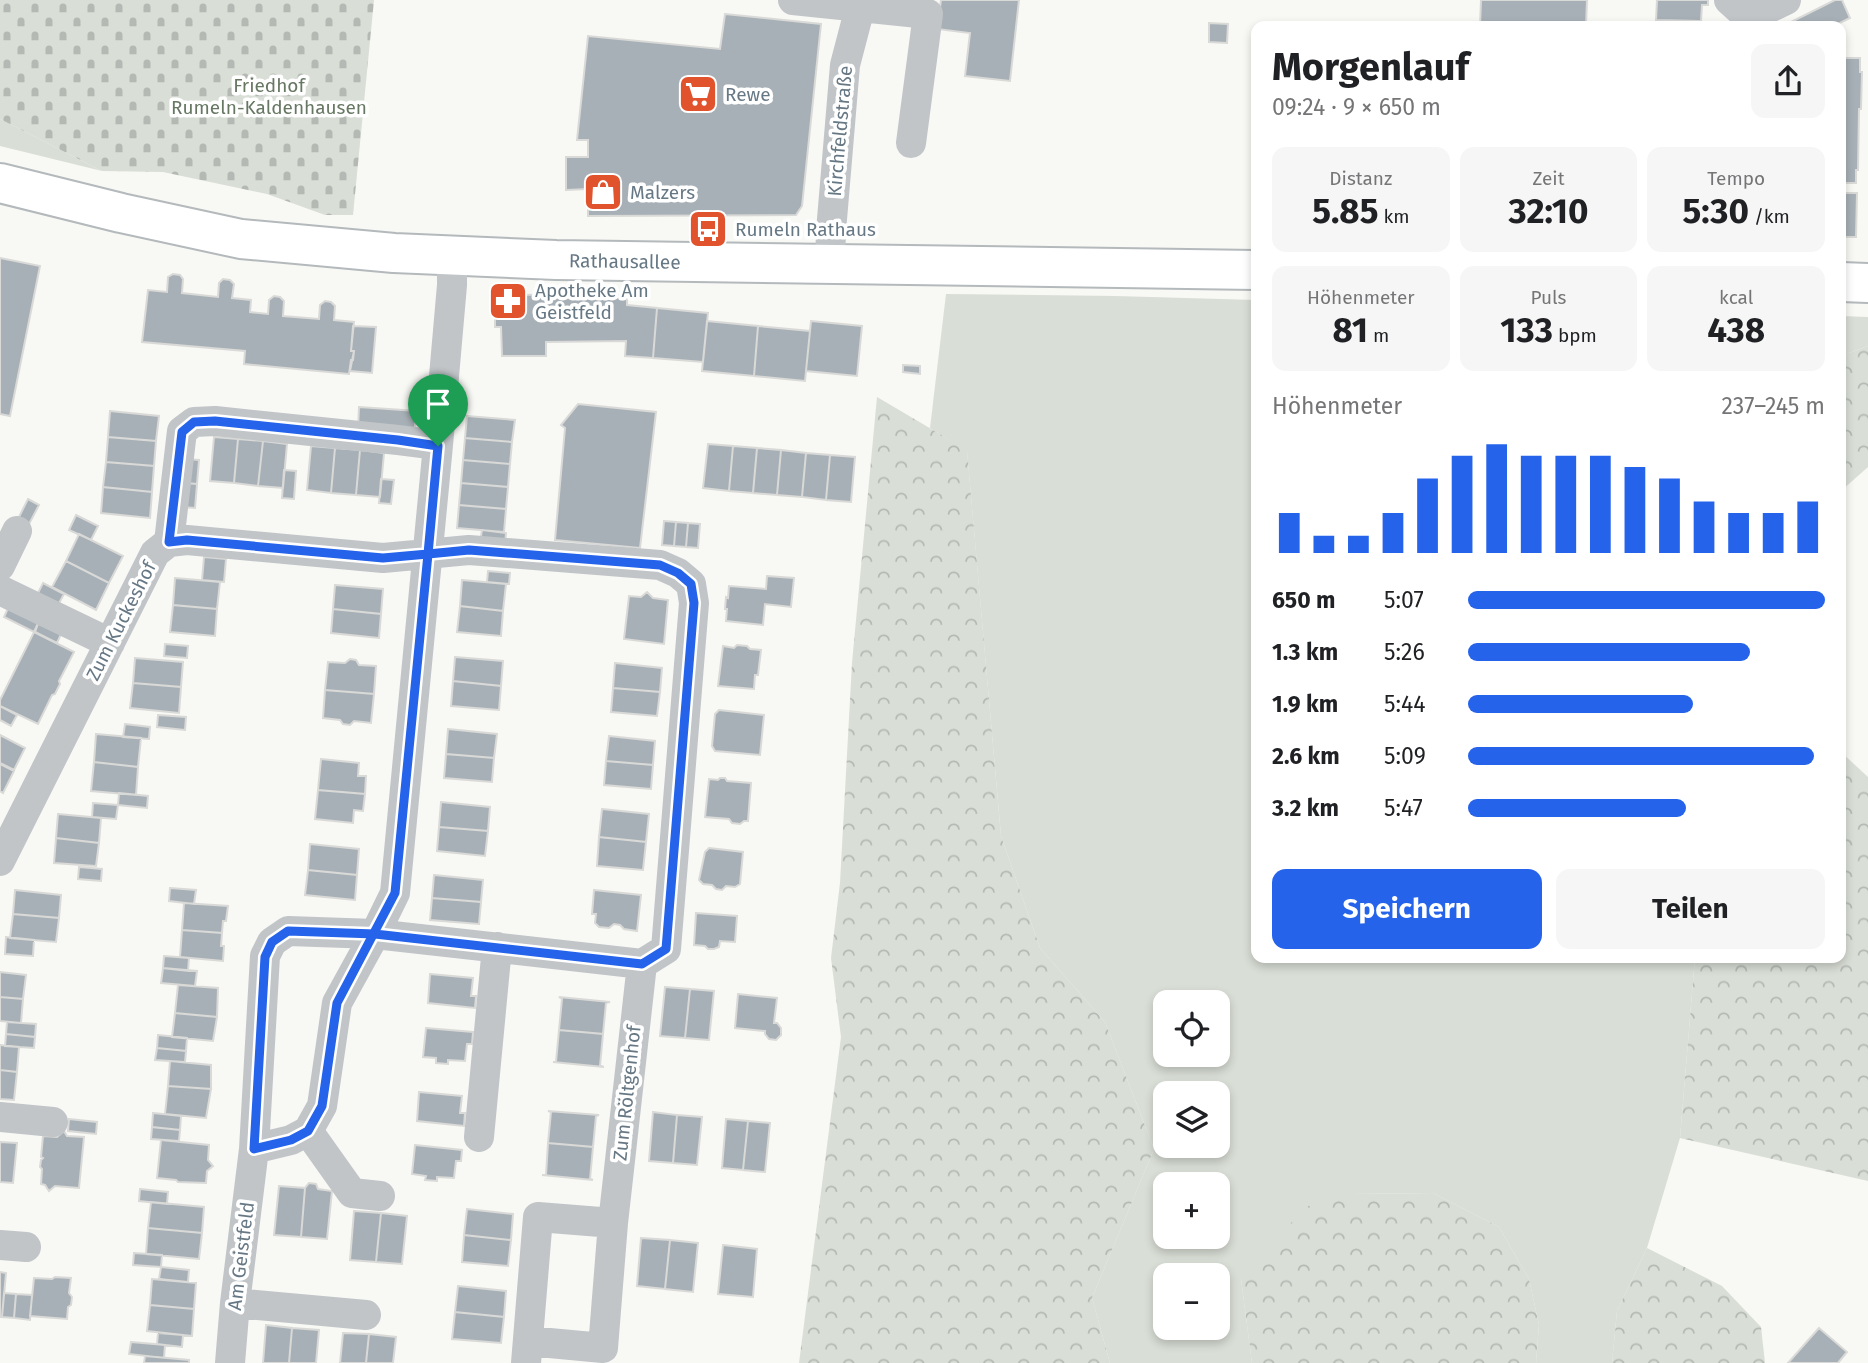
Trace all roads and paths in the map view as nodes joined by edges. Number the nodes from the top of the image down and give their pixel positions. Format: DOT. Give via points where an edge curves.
graph roads {
  1 [pos="793,0"];
  2 [pos="1786,0"];
  3 [pos="861,3"];
  4 [pos="1742,15"];
  5 [pos="911,144"];
  6 [pos="0,183"];
  7 [pos="453,257"];
  8 [pos="830,263"];
  9 [pos="1251,270"];
  10 [pos="1846,282"];
  11 [pos="1868,283"];
  12 [pos="438,446"];
  13 [pos="17,531"];
  14 [pos="169,542"];
  15 [pos="428,554"];
  16 [pos="0,566"];
  17 [pos="0,590"];
  18 [pos="110,643"];
  19 [pos="0,861"];
  20 [pos="375,934"];
  21 [pos="497,947"];
  22 [pos="642,964"];
  23 [pos="0,1117"];
  24 [pos="53,1122"];
  25 [pos="308,1131"];
  26 [pos="479,1137"];
  27 [pos="254,1149"];
  28 [pos="380,1196"];
  29 [pos="613,1223"];
  30 [pos="235,1303"];
  31 [pos="366,1315"];
  32 [pos="527,1352"];
  33 [pos="230,1363"];
  1 -- 3 [label="street"];
  2 -- 4 [label="street"];
  3 -- 5 [label="street" via="928,14"];
  3 -- 8 [label="street, Kirchfeldstraße" via="845,65"];
  6 -- 7 [label="main road, Rathausallee" via="241,239"];
  7 -- 8 [label="main road, Rathausallee"];
  7 -- 12 [label="street"];
  8 -- 9 [label="main road, Rathausallee"];
  10 -- 11 [label="main road"];
  12 -- 14 [label="street" via="194,422 182,432"];
  12 -- 15 [label="street"];
  13 -- 16 [label="street"];
  14 -- 15 [label="street, Zum Kuckeshof" via="383,558"];
  14 -- 18 [label="street, Zum Kuckeshof" via="155,553"];
  15 -- 20 [label="street" via="395,893"];
  15 -- 22 [label="street" via="469,550 660,565 691,584 694,603 666,949"];
  17 -- 18 [label="street"];
  18 -- 19 [label="street, Zum Kuckeshof"];
  20 -- 21 [label="street"];
  20 -- 25 [label="street" via="337,1003 322,1106"];
  20 -- 27 [label="street, Am Geistfeld" via="288,931 272,942 265,957"];
  21 -- 22 [label="street"];
  21 -- 26 [label="street"];
  22 -- 29 [label="street, Zum Röltgenhof"];
  23 -- 24 [label="street"];
  25 -- 27 [label="street"];
  25 -- 28 [label="street" via="352,1192"];
  27 -- 30 [label="street, Am Geistfeld"];
  29 -- 32 [label="street, Zum Röltgenhof" via="603,1348"];
  29 -- 32 [label="street, Zum Röltgenhof" via="538,1217"];
  30 -- 31 [label="street"];
  30 -- 33 [label="street, Am Geistfeld"];
}
